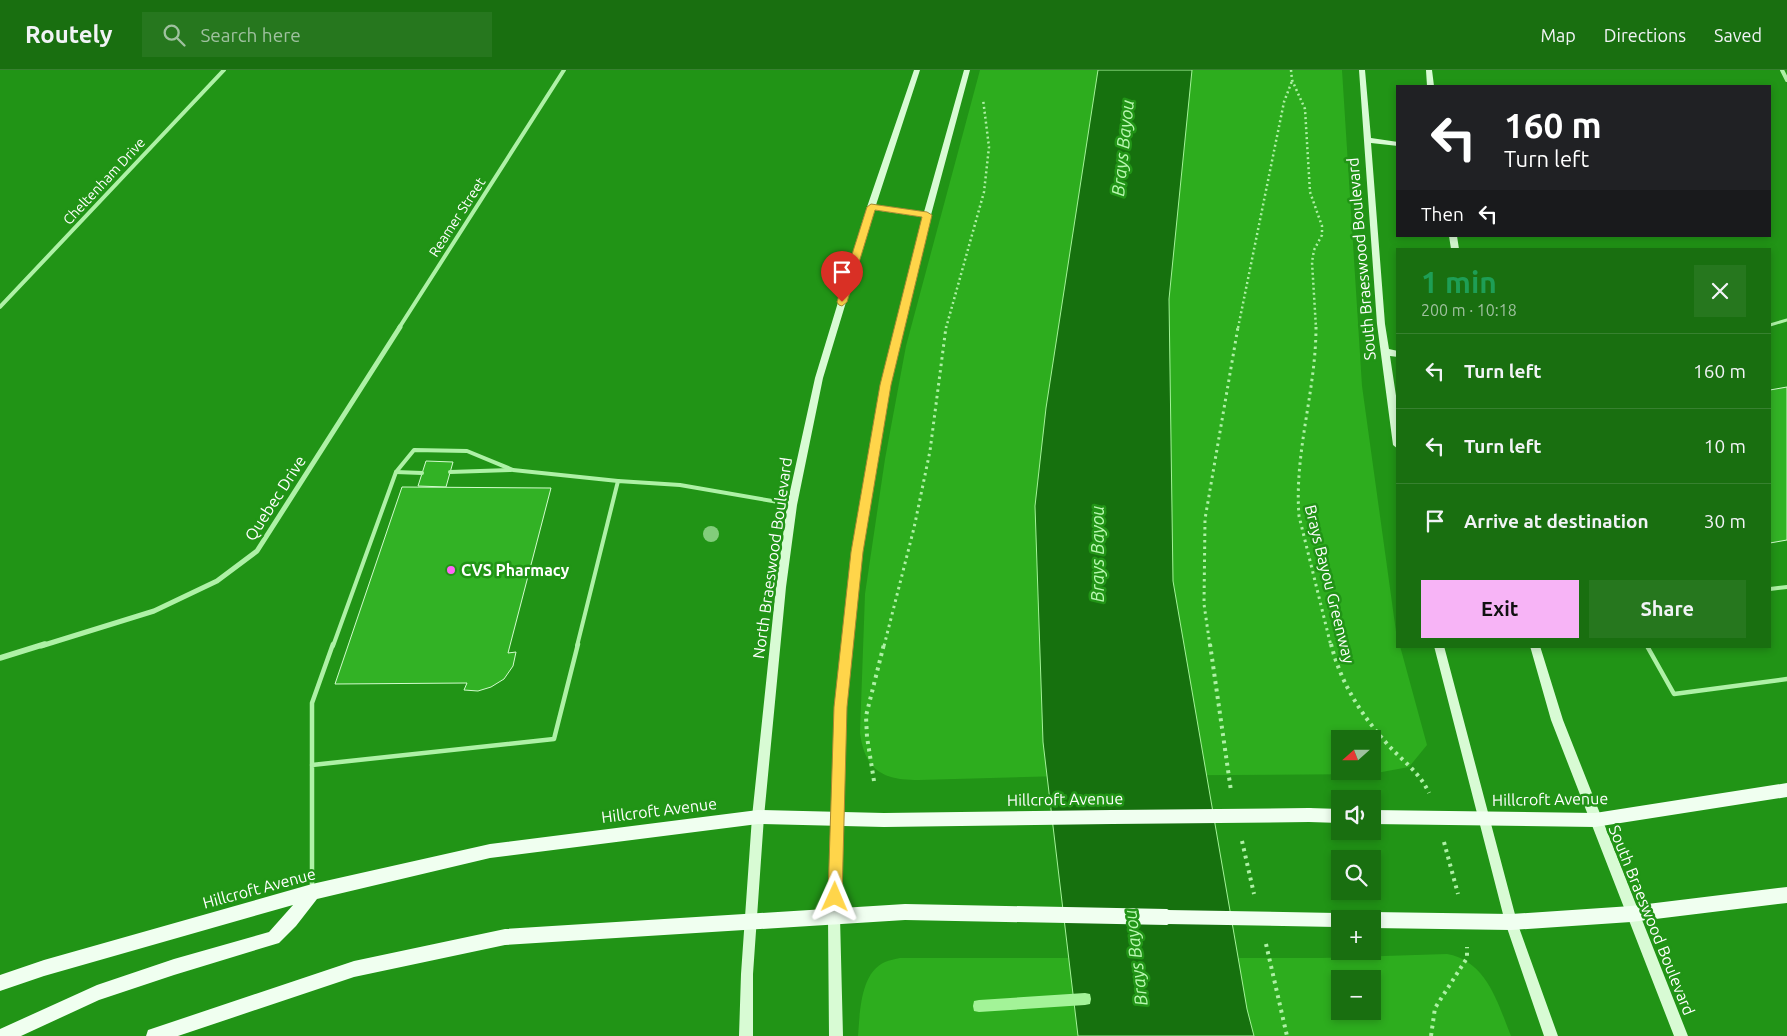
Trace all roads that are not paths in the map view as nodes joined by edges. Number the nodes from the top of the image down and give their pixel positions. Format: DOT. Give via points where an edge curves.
graph roads {
  1 [pos="224,70"];
  2 [pos="564,70"];
  3 [pos="917,70"];
  4 [pos="968,70"];
  5 [pos="1362,70"];
  6 [pos="1429,70"];
  7 [pos="1782,70"];
  8 [pos="1787,80"];
  9 [pos="1431,85"];
  10 [pos="1368,140"];
  11 [pos="1396,144"];
  12 [pos="871,207"];
  13 [pos="927,215"];
  14 [pos="0,306"];
  15 [pos="1787,320"];
  16 [pos="1771,325"];
  17 [pos="1385,352"];
  18 [pos="1396,354"];
  19 [pos="369,376"];
  20 [pos="1396,431"];
  21 [pos="513,470"];
  22 [pos="396,472"];
  23 [pos="422,472"];
  24 [pos="450,472"];
  25 [pos="618,481"];
  26 [pos="792,505"];
  27 [pos="1787,588"];
  28 [pos="1771,589"];
  29 [pos="1440,648"];
  30 [pos="1536,648"];
  31 [pos="1648,648"];
  32 [pos="0,658"];
  33 [pos="1787,679"];
  34 [pos="312,765"];
  35 [pos="1787,790"];
  36 [pos="1331,816"];
  37 [pos="758,817"];
  38 [pos="1381,817"];
  39 [pos="1484,818"];
  40 [pos="837,820"];
  41 [pos="1595,820"];
  42 [pos="312,892"];
  43 [pos="1787,895"];
  44 [pos="1631,914"];
  45 [pos="834,917"];
  46 [pos="1331,920"];
  47 [pos="1381,920"];
  48 [pos="750,922"];
  49 [pos="1511,922"];
  50 [pos="0,983"];
  51 [pos="3,1036"];
  52 [pos="154,1036"];
  53 [pos="746,1036"];
  54 [pos="836,1036"];
  55 [pos="1551,1036"];
  56 [pos="1681,1036"];
  1 -- 14 [label="street, Cheltenham Drive"];
  2 -- 19 [label="street, Reamer Street"];
  3 -- 12 [label="main road, North Braeswood Boulevard"];
  4 -- 13 [label="main road"];
  5 -- 10 [label="main road, South Braeswood Boulevard"];
  6 -- 9 [label="main road"];
  7 -- 8 [label="street"];
  10 -- 11 [label="main road"];
  10 -- 17 [label="main road, South Braeswood Boulevard"];
  12 -- 13 [label="main road"];
  12 -- 26 [label="main road, North Braeswood Boulevard" via="818,378"];
  13 -- 40 [label="main road" via="886,385 857,552 840,707"];
  15 -- 16 [label="lane"];
  17 -- 18 [label="main road"];
  17 -- 20 [label="main road, South Braeswood Boulevard"];
  19 -- 32 [label="street, Quebec Drive" via="257,551 217,581 154,611"];
  21 -- 22 [label="lane" via="467,451 414,450"];
  21 -- 24 [label="lane"];
  21 -- 25 [label="lane"];
  22 -- 23 [label="lane"];
  22 -- 34 [label="lane" via="312,703"];
  25 -- 26 [label="lane" via="680,485"];
  25 -- 34 [label="lane" via="554,739"];
  26 -- 37 [label="main road, North Braeswood Boulevard" via="780,587"];
  27 -- 28 [label="lane"];
  29 -- 39 [label="main road"];
  30 -- 41 [label="main road, South Braeswood Boulevard" via="1557,720"];
  31 -- 33 [label="lane" via="1674,694"];
  34 -- 42 [label="lane"];
  35 -- 41 [label="main road, Hillcroft Avenue"];
  36 -- 40 [label="main road, Hillcroft Avenue, bridge"];
  37 -- 40 [label="main road, Hillcroft Avenue"];
  37 -- 42 [label="main road, Hillcroft Avenue" via="490,851"];
  37 -- 48 [label="main road, North Braeswood Boulevard"];
  38 -- 39 [label="main road, Hillcroft Avenue"];
  39 -- 41 [label="main road, Hillcroft Avenue"];
  39 -- 49 [label="main road"];
  40 -- 45 [label="main road"];
  41 -- 44 [label="main road, South Braeswood Boulevard"];
  42 -- 50 [label="main road, Hillcroft Avenue"];
  42 -- 51 [label="main road" via="274,938 97,993"];
  43 -- 44 [label="main road"];
  44 -- 49 [label="main road"];
  44 -- 56 [label="main road, South Braeswood Boulevard"];
  45 -- 46 [label="main road, bridge" via="905,912"];
  45 -- 48 [label="main road"];
  45 -- 54 [label="main road"];
  47 -- 49 [label="main road"];
  48 -- 52 [label="main road" via="505,937 354,969"];
  48 -- 53 [label="main road, North Braeswood Boulevard"];
  49 -- 55 [label="main road"];
}
